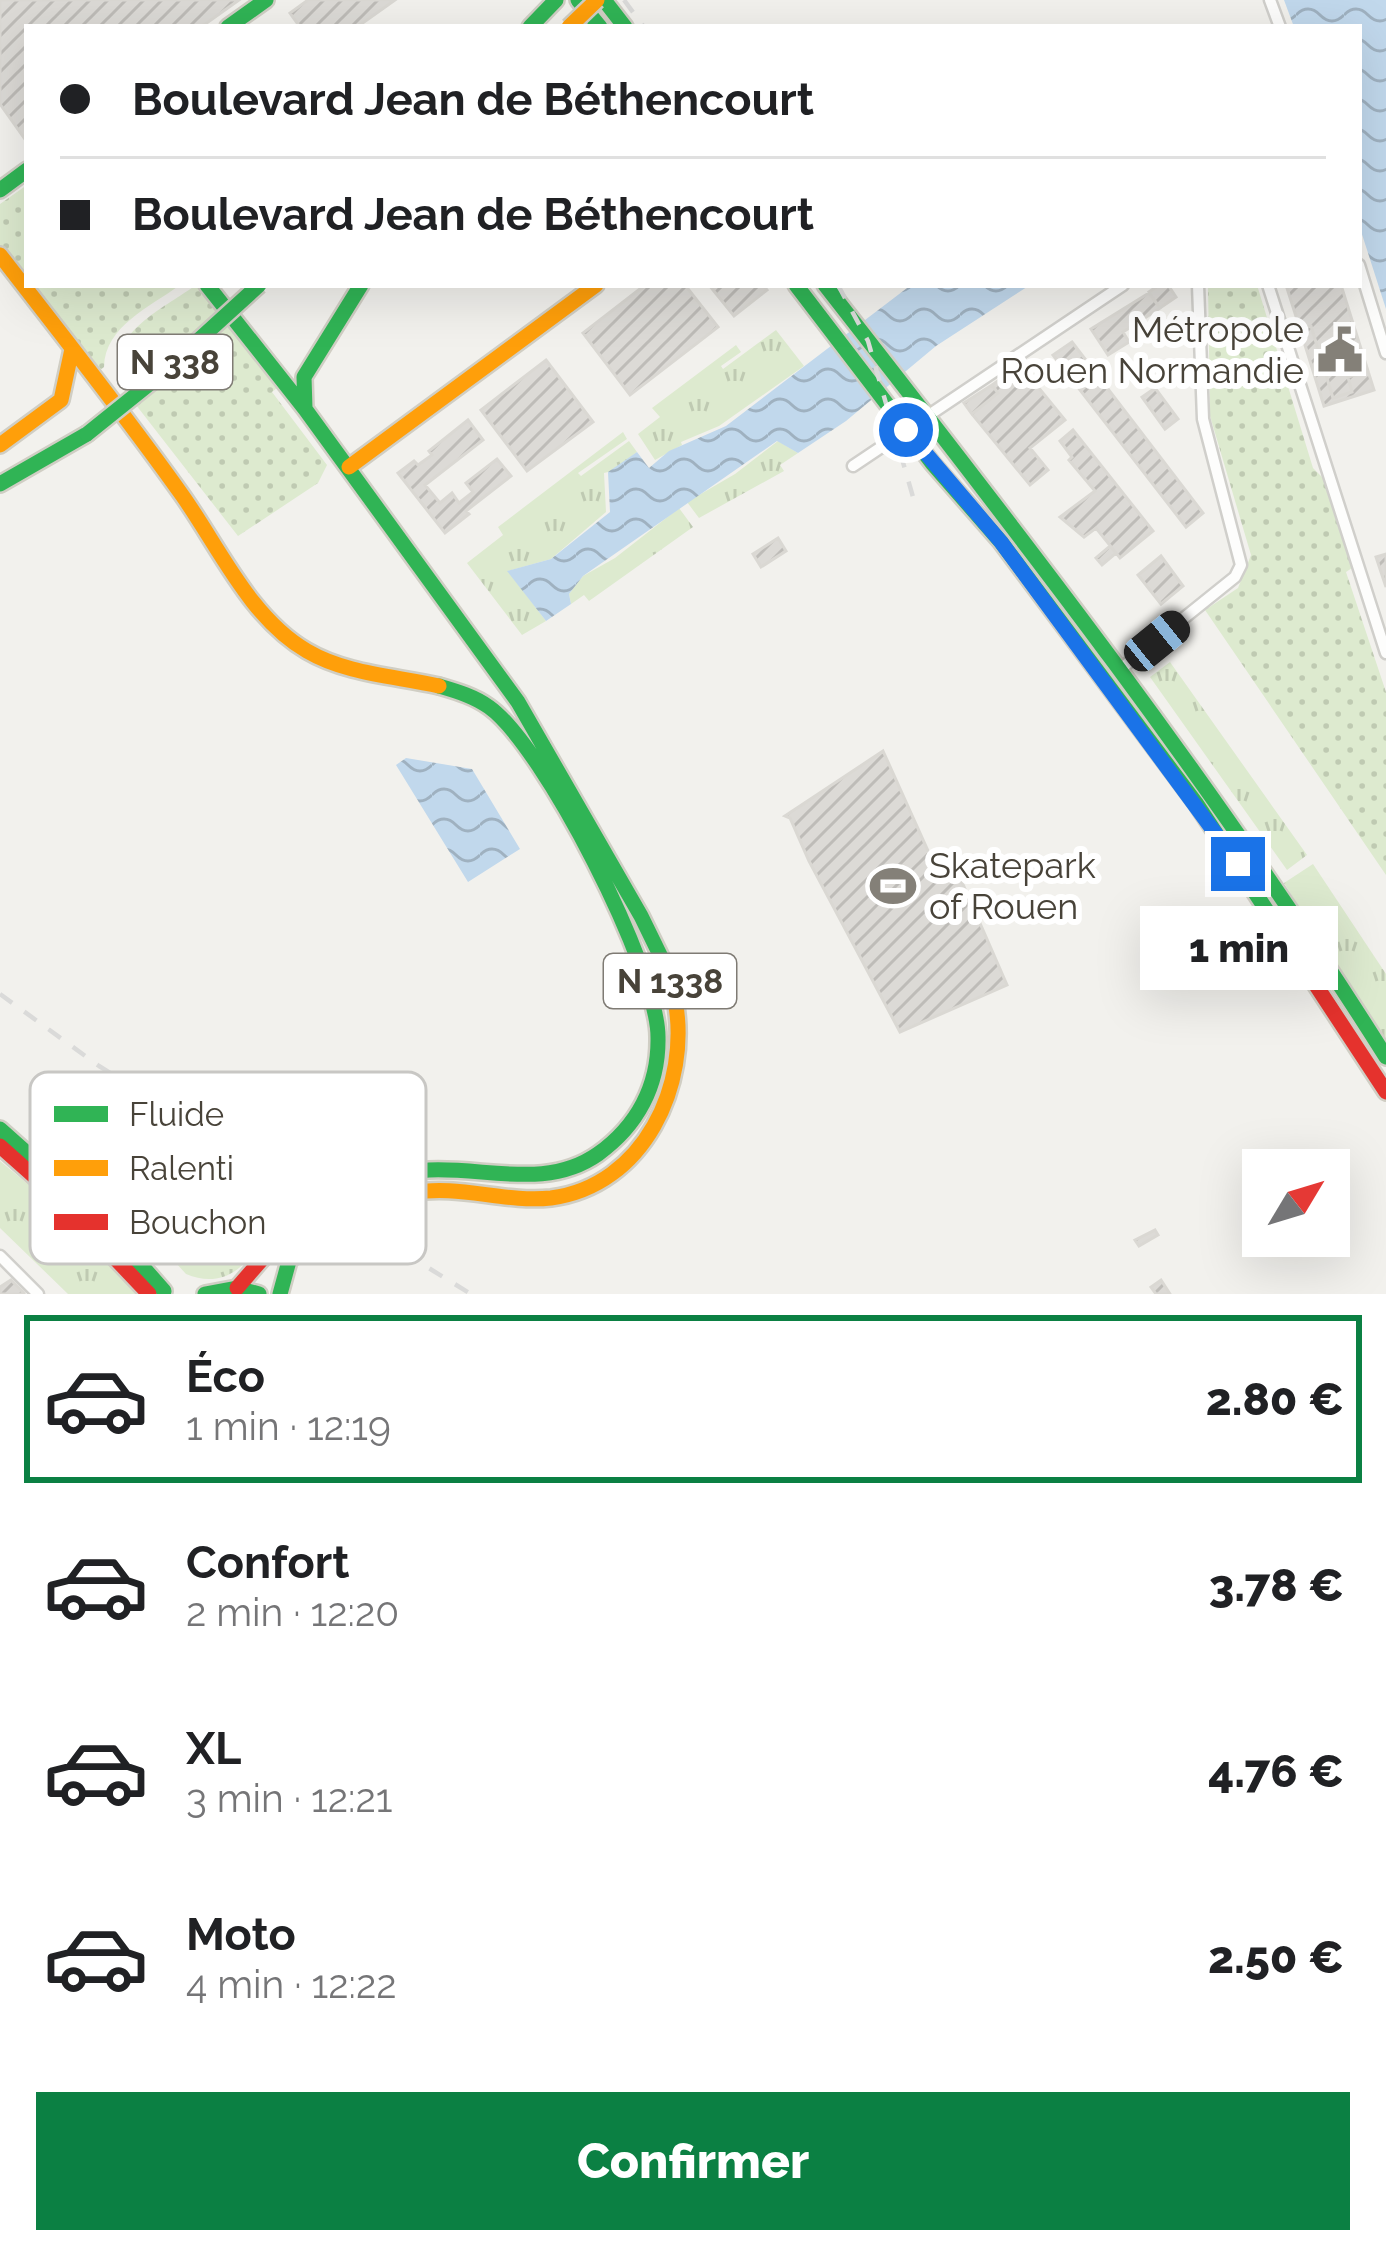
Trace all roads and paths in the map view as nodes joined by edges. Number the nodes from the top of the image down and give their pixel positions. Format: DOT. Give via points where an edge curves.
graph roads {
  1 [pos="266,0"];
  2 [pos="556,0"];
  3 [pos="578,0"];
  4 [pos="601,0"];
  5 [pos="533,22"];
  6 [pos="232,24"];
  7 [pos="573,24"];
  8 [pos="598,24"];
  9 [pos="622,24"];
  10 [pos="0,255"];
  11 [pos="1362,275"];
  12 [pos="24,286"];
  13 [pos="25,288"];
  14 [pos="209,288"];
  15 [pos="256,288"];
  16 [pos="359,288"];
  17 [pos="592,288"];
  18 [pos="798,288"];
  19 [pos="827,288"];
  20 [pos="1118,288"];
  21 [pos="1198,288"];
  22 [pos="1269,288"];
  23 [pos="72,349"];
  24 [pos="1386,353"];
  25 [pos="305,409"];
  26 [pos="926,416"];
  27 [pos="906,430"];
  28 [pos="0,445"];
  29 [pos="853,466"];
  30 [pos="349,467"];
  31 [pos="0,484"];
  32 [pos="1386,653"];
  33 [pos="1121,669"];
  34 [pos="1106,681"];
  35 [pos="1386,1057"];
  36 [pos="1386,1092"];
  37 [pos="0,1129"];
  38 [pos="0,1147"];
  39 [pos="30,1156"];
  40 [pos="426,1170"];
  41 [pos="30,1173"];
  42 [pos="426,1194"];
  43 [pos="0,1256"];
  44 [pos="126,1264"];
  45 [pos="134,1264"];
  46 [pos="258,1264"];
  47 [pos="288,1264"];
  48 [pos="237,1288"];
  49 [pos="156,1293"];
  50 [pos="38,1294"];
  51 [pos="206,1294"];
  52 [pos="259,1294"];
  53 [pos="280,1294"];
  1 -- 6 [label="main road"];
  2 -- 5 [label="main road"];
  3 -- 8 [label="main road"];
  4 -- 7 [label="main road, bridge"];
  4 -- 9 [label="main road"];
  10 -- 12 [label="main road"];
  11 -- 24 [label="street"];
  13 -- 23 [label="main road"];
  14 -- 25 [label="main road"];
  15 -- 31 [label="main road, N 338, bridge" via="105,420"];
  16 -- 25 [label="main road" via="304,377"];
  17 -- 30 [label="main road"];
  18 -- 27 [label="main road"];
  19 -- 26 [label="main road"];
  20 -- 26 [label="street"];
  21 -- 33 [label="street" via="1200,389 1241,565"];
  22 -- 32 [label="street"];
  23 -- 28 [label="main road" via="65,390 50,411"];
  23 -- 40 [label="main road, N 1338, bridge" via="270,619 307,652 360,674 458,689 502,716 536,763 639,956 658,1015 658,1058 635,1120 620,1137 572,1167 519,1177"];
  25 -- 30 [label="main road, N 1338"];
  26 -- 27 [label="street"];
  26 -- 33 [label="main road"];
  27 -- 29 [label="street"];
  27 -- 34 [label="main road"];
  30 -- 42 [label="main road, N 1338, bridge" via="502,678 577,804 657,949 675,997 681,1053 653,1128 595,1183 548,1199"];
  33 -- 34 [label="street"];
  33 -- 35 [label="main road" via="1276,884"];
  34 -- 36 [label="main road" via="1260,895"];
  37 -- 39 [label="main road"];
  38 -- 41 [label="main road"];
  43 -- 50 [label="street"];
  44 -- 49 [label="main road"];
  45 -- 49 [label="main road"];
  46 -- 48 [label="main road, N 1338, bridge"];
  47 -- 53 [label="main road, N 1338, bridge"];
  48 -- 51 [label="main road"];
  48 -- 52 [label="main road"];
}
